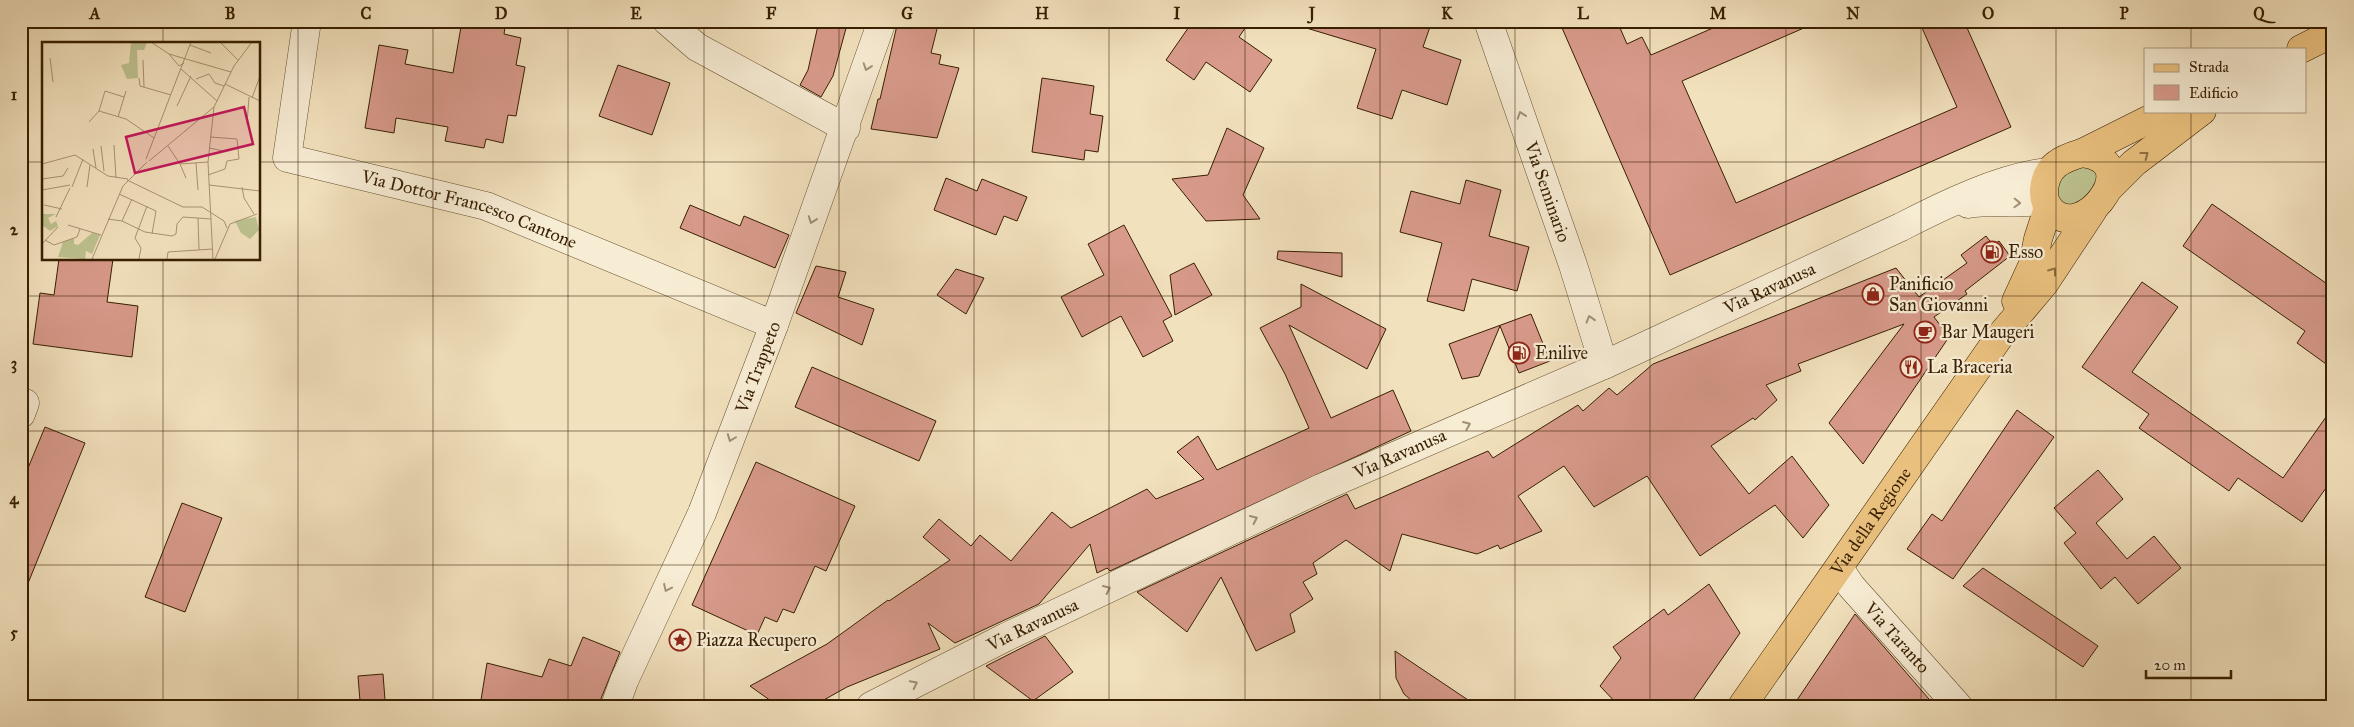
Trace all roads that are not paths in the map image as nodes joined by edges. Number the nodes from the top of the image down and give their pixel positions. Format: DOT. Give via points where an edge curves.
graph roads {
  1 [pos="307,21"];
  2 [pos="667,21"];
  3 [pos="882,21"];
  4 [pos="1488,21"];
  5 [pos="2333,33"];
  6 [pos="2303,48"];
  7 [pos="2164,112"];
  8 [pos="2201,112"];
  9 [pos="846,128"];
  10 [pos="2082,153"];
  11 [pos="2048,172"];
  12 [pos="2109,188"];
  13 [pos="2046,204"];
  14 [pos="1934,210"];
  15 [pos="2093,210"];
  16 [pos="774,324"];
  17 [pos="2000,336"];
  18 [pos="1604,365"];
  19 [pos="1839,568"];
  20 [pos="615,706"];
  21 [pos="871,706"];
  22 [pos="1742,706"];
  23 [pos="1958,706"];
  1 -- 16 [label="street, Via Dottor Francesco Cantone" via="287,158 486,206"];
  2 -- 9 [label="street" via="697,47"];
  3 -- 9 [label="street, Via Trappeto, one-way"];
  18 -- 4 [label="street, Via Seminario, one-way" via="1573,265"];
  5 -- 6 [label="main road"];
  7 -- 10 [label="main road"];
  12 -- 8 [label="main road, one-way" via="2134,163"];
  9 -- 16 [label="street, Via Trappeto, one-way"];
  10 -- 11 [label="main road" via="2071,156"];
  10 -- 12 [label="main road" via="2103,161 2108,168"];
  11 -- 13 [label="main road"];
  11 -- 14 [label="street" via="2009,180"];
  12 -- 15 [label="main road"];
  14 -- 13 [label="street, one-way" via="1982,202"];
  13 -- 15 [label="main road" via="2058,215 2067,217"];
  13 -- 17 [label="main road" via="2033,264"];
  14 -- 18 [label="street, Via Ravanusa"];
  17 -- 15 [label="main road, one-way" via="2044,284"];
  16 -- 20 [label="street, Via Trappeto, one-way" via="702,514"];
  17 -- 19 [label="main road, Via della Regione"];
  21 -- 18 [label="street, Via Ravanusa, one-way" via="1006,637 1321,488"];
  19 -- 22 [label="main road, Via della Regione"];
  19 -- 23 [label="street, Via Taranto" via="1851,586"];
}
